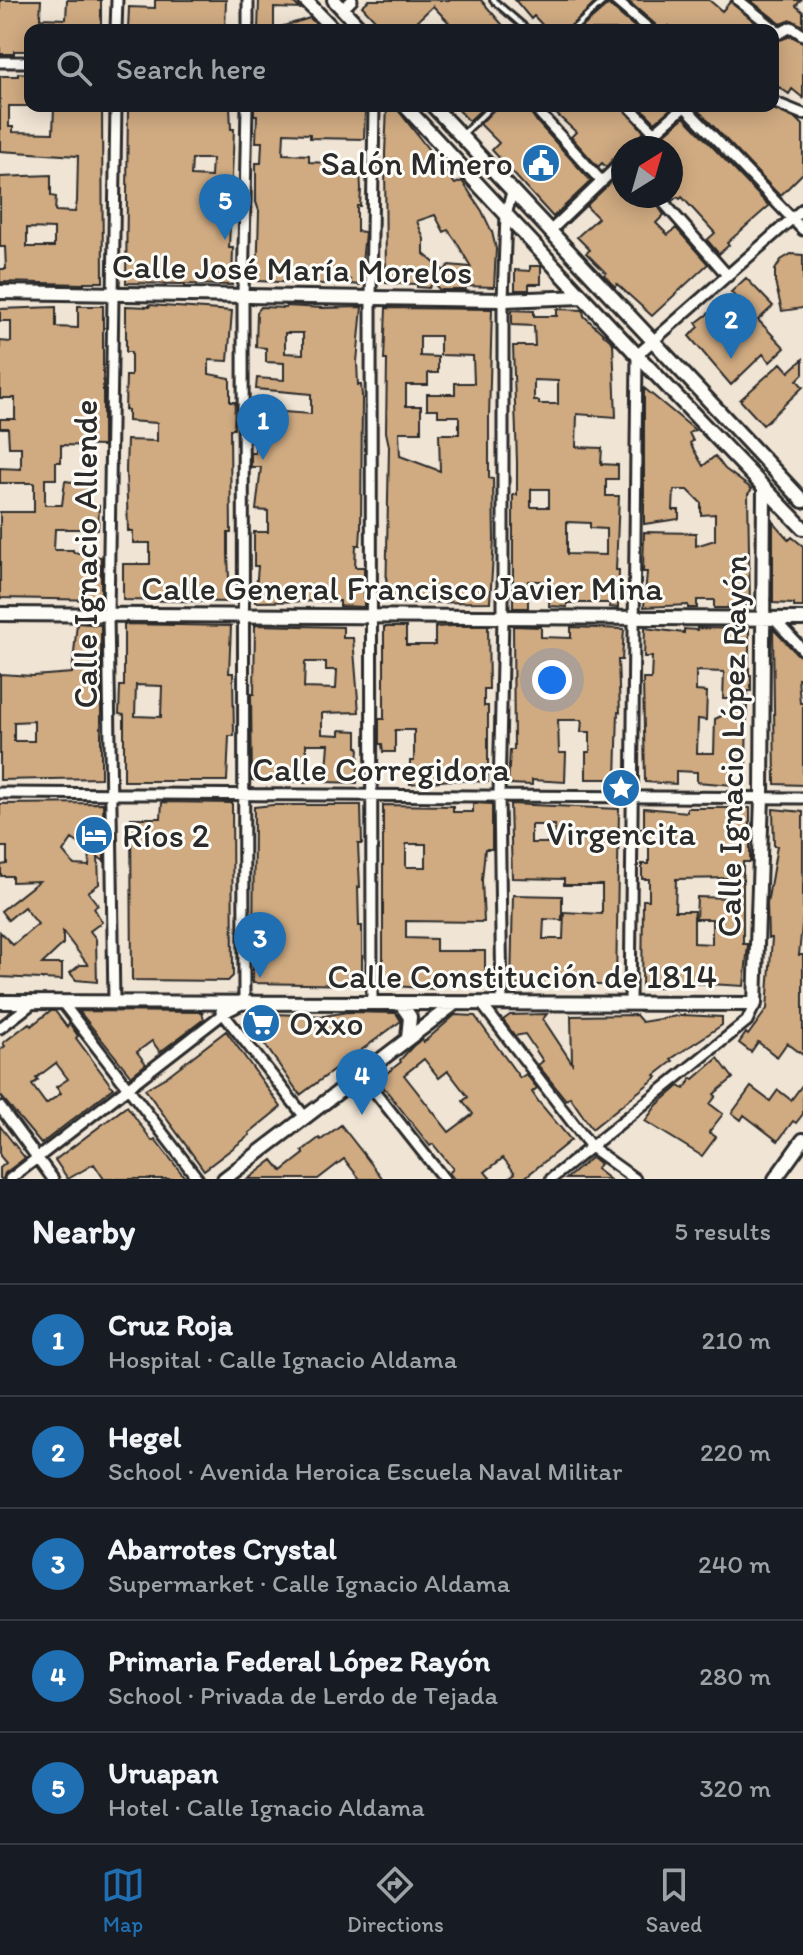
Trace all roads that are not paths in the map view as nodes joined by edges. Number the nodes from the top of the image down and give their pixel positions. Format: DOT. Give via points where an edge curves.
graph roads {
  1 [pos="117,0"];
  2 [pos="248,0"];
  3 [pos="305,0"];
  4 [pos="493,0"];
  5 [pos="605,0"];
  6 [pos="615,0"];
  7 [pos="738,0"];
  8 [pos="343,3"];
  9 [pos="116,24"];
  10 [pos="248,24"];
  11 [pos="328,24"];
  12 [pos="358,24"];
  13 [pos="521,24"];
  14 [pos="579,24"];
  15 [pos="643,24"];
  16 [pos="769,24"];
  17 [pos="780,33"];
  18 [pos="803,35"];
  19 [pos="0,62"];
  20 [pos="24,62"];
  21 [pos="779,104"];
  22 [pos="116,112"];
  23 [pos="247,112"];
  24 [pos="374,112"];
  25 [pos="411,112"];
  26 [pos="439,112"];
  27 [pos="486,112"];
  28 [pos="538,112"];
  29 [pos="635,112"];
  30 [pos="678,112"];
  31 [pos="691,112"];
  32 [pos="803,114"];
  33 [pos="654,132"];
  34 [pos="461,136"];
  35 [pos="650,136"];
  36 [pos="611,173"];
  37 [pos="602,182"];
  38 [pos="512,192"];
  39 [pos="668,208"];
  40 [pos="803,209"];
  41 [pos="506,215"];
  42 [pos="792,219"];
  43 [pos="803,230"];
  44 [pos="549,232"];
  45 [pos="728,276"];
  46 [pos="0,292"];
  47 [pos="114,293"];
  48 [pos="243,295"];
  49 [pos="583,297"];
  50 [pos="371,298"];
  51 [pos="503,300"];
  52 [pos="651,341"];
  53 [pos="637,355"];
  54 [pos="764,488"];
  55 [pos="803,501"];
  56 [pos="803,528"];
  57 [pos="0,614"];
  58 [pos="108,614"];
  59 [pos="242,616"];
  60 [pos="373,617"];
  61 [pos="503,617"];
  62 [pos="767,618"];
  63 [pos="634,619"];
  64 [pos="803,619"];
  65 [pos="803,650"];
  66 [pos="0,793"];
  67 [pos="111,793"];
  68 [pos="242,793"];
  69 [pos="499,795"];
  70 [pos="371,796"];
  71 [pos="631,797"];
  72 [pos="762,797"];
  73 [pos="803,798"];
  74 [pos="0,1002"];
  75 [pos="34,1002"];
  76 [pos="62,1002"];
  77 [pos="114,1002"];
  78 [pos="213,1003"];
  79 [pos="244,1003"];
  80 [pos="372,1003"];
  81 [pos="389,1003"];
  82 [pos="455,1003"];
  83 [pos="481,1003"];
  84 [pos="502,1004"];
  85 [pos="630,1004"];
  86 [pos="755,1004"];
  87 [pos="224,1013"];
  88 [pos="0,1028"];
  89 [pos="408,1038"];
  90 [pos="361,1074"];
  91 [pos="128,1088"];
  92 [pos="0,1107"];
  93 [pos="305,1117"];
  94 [pos="803,1140"];
  95 [pos="592,1148"];
  96 [pos="37,1158"];
  97 [pos="10,1179"];
  98 [pos="53,1179"];
  99 [pos="198,1179"];
  100 [pos="224,1179"];
  101 [pos="444,1179"];
  102 [pos="551,1179"];
  103 [pos="635,1179"];
  104 [pos="775,1179"];
  1 -- 9 [label="street"];
  2 -- 10 [label="street"];
  3 -- 11 [label="street"];
  4 -- 13 [label="lane"];
  5 -- 14 [label="lane"];
  6 -- 15 [label="street"];
  7 -- 16 [label="street"];
  8 -- 12 [label="street"];
  17 -- 18 [label="street" via="791,27"];
  19 -- 20 [label="street"];
  21 -- 32 [label="street"];
  22 -- 47 [label="street, Calle Ignacio Allende"];
  23 -- 48 [label="street"];
  24 -- 50 [label="street"];
  25 -- 41 [label="street"];
  26 -- 34 [label="street"];
  27 -- 34 [label="lane"];
  28 -- 37 [label="street"];
  29 -- 33 [label="street"];
  30 -- 33 [label="street"];
  31 -- 42 [label="street"];
  33 -- 35 [label="street"];
  34 -- 38 [label="street"];
  36 -- 37 [label="street"];
  37 -- 44 [label="street"];
  38 -- 41 [label="street"];
  38 -- 44 [label="street"];
  39 -- 45 [label="street"];
  40 -- 42 [label="street"];
  41 -- 49 [label="street"];
  41 -- 51 [label="street"];
  42 -- 43 [label="street"];
  42 -- 45 [label="street"];
  44 -- 52 [label="street"];
  45 -- 52 [label="street"];
  46 -- 47 [label="street, Calle José María Morelos"];
  47 -- 48 [label="street, Calle José María Morelos"];
  47 -- 58 [label="street, Calle Ignacio Allende"];
  48 -- 50 [label="street, Calle José María Morelos"];
  48 -- 59 [label="street"];
  49 -- 51 [label="street, Calle José María Morelos"];
  49 -- 53 [label="street"];
  50 -- 51 [label="street, Calle José María Morelos"];
  50 -- 60 [label="street"];
  51 -- 61 [label="street"];
  52 -- 53 [label="street"];
  52 -- 55 [label="street"];
  53 -- 54 [label="street"];
  53 -- 63 [label="street"];
  54 -- 56 [label="street"];
  54 -- 62 [label="street, Calle Ignacio López Rayón"];
  57 -- 58 [label="street, Calle General Francisco Javier Mina"];
  58 -- 59 [label="street, Calle General Francisco Javier Mina"];
  58 -- 67 [label="street, Calle Ignacio Allende"];
  59 -- 60 [label="street, Calle General Francisco Javier Mina"];
  59 -- 68 [label="street"];
  60 -- 61 [label="street, Calle General Francisco Javier Mina"];
  60 -- 70 [label="street"];
  61 -- 63 [label="street, Calle General Francisco Javier Mina"];
  61 -- 69 [label="street"];
  62 -- 63 [label="street, Calle General Francisco Javier Mina"];
  62 -- 64 [label="street, Calle General Francisco Javier Mina"];
  62 -- 65 [label="street"];
  62 -- 72 [label="street, Calle Ignacio López Rayón"];
  63 -- 71 [label="street"];
  66 -- 67 [label="street, Calle Corregidora"];
  67 -- 68 [label="street, Calle Corregidora"];
  67 -- 77 [label="street, Calle Ignacio Allende"];
  68 -- 70 [label="street, Calle Corregidora"];
  68 -- 79 [label="street"];
  69 -- 70 [label="street, Calle Corregidora"];
  69 -- 71 [label="street, Calle Corregidora"];
  69 -- 84 [label="street"];
  70 -- 80 [label="street"];
  71 -- 72 [label="street, Calle Corregidora"];
  71 -- 85 [label="street"];
  72 -- 73 [label="street, Calle Corregidora"];
  72 -- 86 [label="street, Calle Ignacio López Rayón"];
  74 -- 75 [label="street, Calle Constitución de 1814"];
  75 -- 76 [label="street, Calle Constitución de 1814"];
  75 -- 88 [label="street"];
  76 -- 77 [label="street, Calle Constitución de 1814"];
  76 -- 91 [label="street"];
  77 -- 78 [label="street, Calle Constitución de 1814"];
  78 -- 79 [label="street, Calle Constitución de 1814"];
  78 -- 87 [label="street"];
  79 -- 80 [label="street, Calle Constitución de 1814"];
  79 -- 87 [label="street"];
  80 -- 81 [label="street, Calle Constitución de 1814"];
  81 -- 82 [label="street, Calle Constitución de 1814"];
  81 -- 89 [label="street" via="407,1010"];
  82 -- 83 [label="street, Calle Constitución de 1814"];
  82 -- 89 [label="street"];
  83 -- 84 [label="street, Calle Constitución de 1814"];
  83 -- 95 [label="street"];
  84 -- 85 [label="street, Calle Constitución de 1814"];
  85 -- 86 [label="street, Calle Constitución de 1814"];
  86 -- 95 [label="street" via="747,1021"];
  87 -- 91 [label="street"];
  87 -- 93 [label="street"];
  89 -- 90 [label="street"];
  90 -- 93 [label="street"];
  90 -- 101 [label="street"];
  91 -- 96 [label="street"];
  91 -- 99 [label="street"];
  92 -- 96 [label="street"];
  93 -- 100 [label="street"];
  94 -- 104 [label="street"];
  95 -- 102 [label="street"];
  95 -- 103 [label="street"];
  96 -- 97 [label="street"];
  96 -- 98 [label="street"];
}
